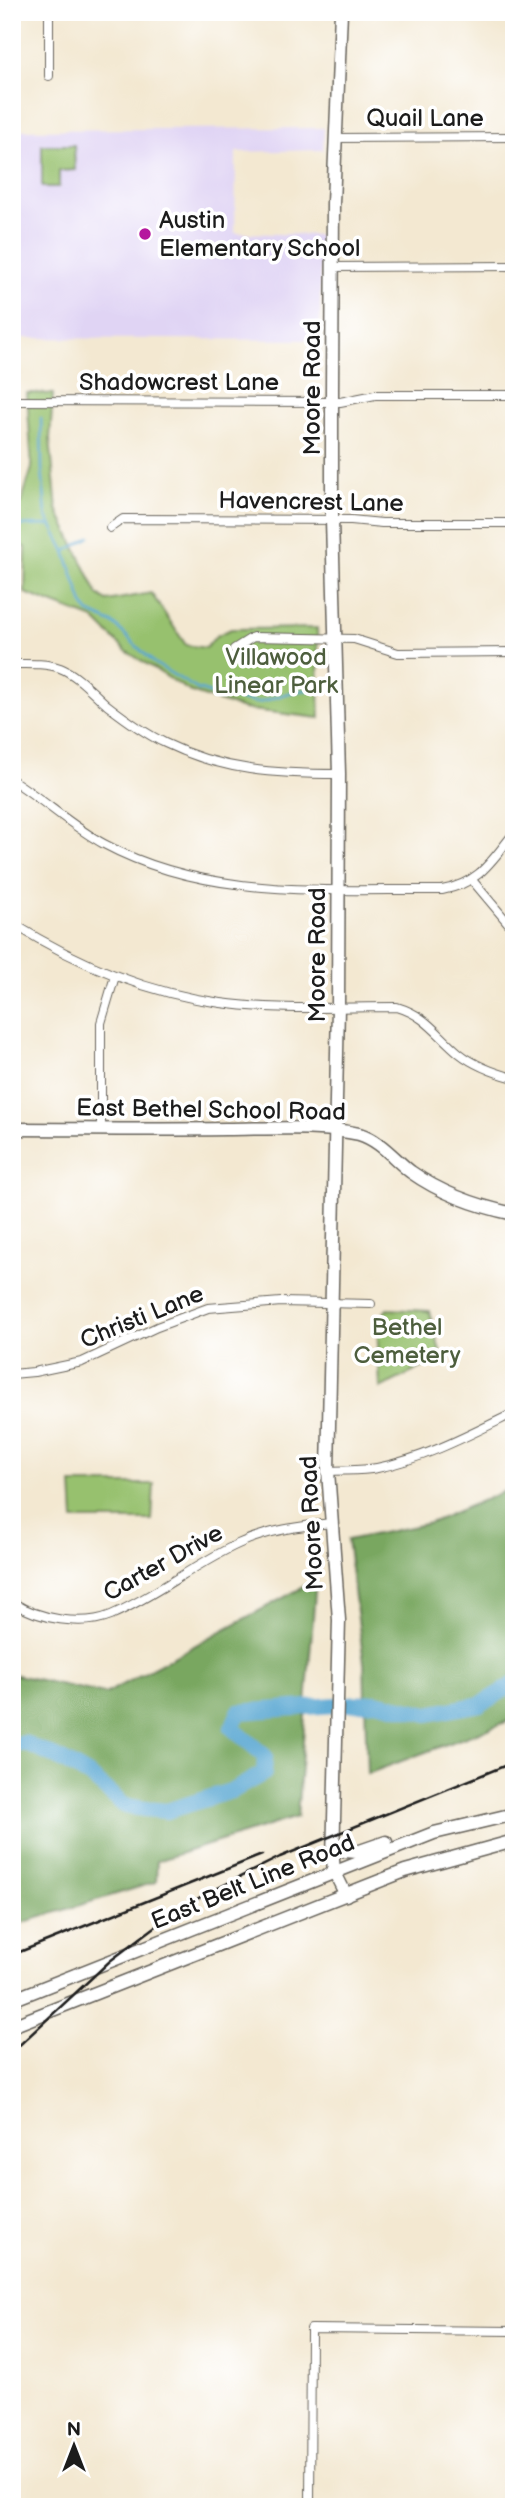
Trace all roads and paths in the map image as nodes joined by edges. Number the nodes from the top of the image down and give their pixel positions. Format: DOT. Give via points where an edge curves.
graph roads {
  1 [pos="49,12"];
  2 [pos="341,12"];
  3 [pos="49,76"];
  4 [pos="514,137"];
  5 [pos="336,138"];
  6 [pos="514,266"];
  7 [pos="333,267"];
  8 [pos="514,395"];
  9 [pos="12,401"];
  10 [pos="332,402"];
  11 [pos="332,520"];
  12 [pos="514,523"];
  13 [pos="110,528"];
  14 [pos="336,639"];
  15 [pos="234,649"];
  16 [pos="514,652"];
  17 [pos="12,664"];
  18 [pos="338,774"];
  19 [pos="12,780"];
  20 [pos="514,834"];
  21 [pos="472,880"];
  22 [pos="338,889"];
  23 [pos="12,923"];
  24 [pos="514,930"];
  25 [pos="115,976"];
  26 [pos="338,1007"];
  27 [pos="514,1078"];
  28 [pos="12,1129"];
  29 [pos="101,1129"];
  30 [pos="335,1131"];
  31 [pos="514,1214"];
  32 [pos="333,1302"];
  33 [pos="371,1304"];
  34 [pos="12,1374"];
  35 [pos="514,1413"];
  36 [pos="328,1471"];
  37 [pos="332,1523"];
  38 [pos="12,1602"];
  39 [pos="514,1814"];
  40 [pos="434,1833"];
  41 [pos="514,1841"];
  42 [pos="334,1850"];
  43 [pos="334,1871"];
  44 [pos="346,1895"];
  45 [pos="12,2000"];
  46 [pos="12,2026"];
  47 [pos="514,2331"];
  48 [pos="310,2507"];
  1 -- 3 [label="street"];
  2 -- 5 [label="street, Moore Road"];
  4 -- 5 [label="street, Quail Lane"];
  5 -- 7 [label="street, Moore Road"];
  6 -- 7 [label="street"];
  7 -- 10 [label="street, Moore Road"];
  8 -- 10 [label="street, Shadowcrest Lane" via="375,395"];
  9 -- 10 [label="street, Shadowcrest Lane"];
  10 -- 11 [label="street, Moore Road"];
  11 -- 12 [label="street, Havencrest Lane"];
  11 -- 13 [label="street, Havencrest Lane" via="123,519"];
  11 -- 14 [label="street, Moore Road"];
  14 -- 15 [label="street" via="253,637"];
  14 -- 16 [label="street" via="362,641 398,653"];
  14 -- 18 [label="street, Moore Road"];
  17 -- 18 [label="street" via="61,668 132,724 213,762 281,774"];
  18 -- 22 [label="street, Moore Road"];
  19 -- 22 [label="street" via="80,830 167,870 246,887"];
  20 -- 21 [label="street"];
  21 -- 22 [label="street" via="442,890"];
  21 -- 24 [label="street"];
  22 -- 26 [label="street, Moore Road"];
  23 -- 25 [label="street"];
  25 -- 26 [label="street" via="220,1003"];
  25 -- 29 [label="street" via="101,1023"];
  26 -- 27 [label="street" via="410,1011 463,1056"];
  26 -- 30 [label="street, Moore Road"];
  28 -- 29 [label="street, East Bethel School Road"];
  29 -- 30 [label="street, East Bethel School Road"];
  30 -- 31 [label="street, East Bethel School Road" via="364,1135 441,1191"];
  30 -- 32 [label="street, Moore Road"];
  32 -- 33 [label="street, Christi Lane"];
  32 -- 34 [label="street, Christi Lane" via="208,1308 82,1362"];
  32 -- 36 [label="street, Moore Road"];
  35 -- 36 [label="street" via="407,1461 375,1469"];
  36 -- 37 [label="street, Moore Road"];
  37 -- 38 [label="street, Carter Drive" via="255,1536 108,1616 57,1619"];
  37 -- 42 [label="street, Moore Road" via="339,1620"];
  39 -- 40 [label="street, East Belt Line Road"];
  40 -- 42 [label="street" via="404,1836 357,1852"];
  40 -- 43 [label="street, East Belt Line Road"];
  41 -- 44 [label="street, East Belt Line Road" via="405,1871"];
  42 -- 43 [label="street, Moore Road"];
  43 -- 44 [label="street, Moore Road"];
  43 -- 45 [label="street, East Belt Line Road"];
  44 -- 46 [label="street, East Belt Line Road"];
  47 -- 48 [label="street" via="311,2329"];
}
